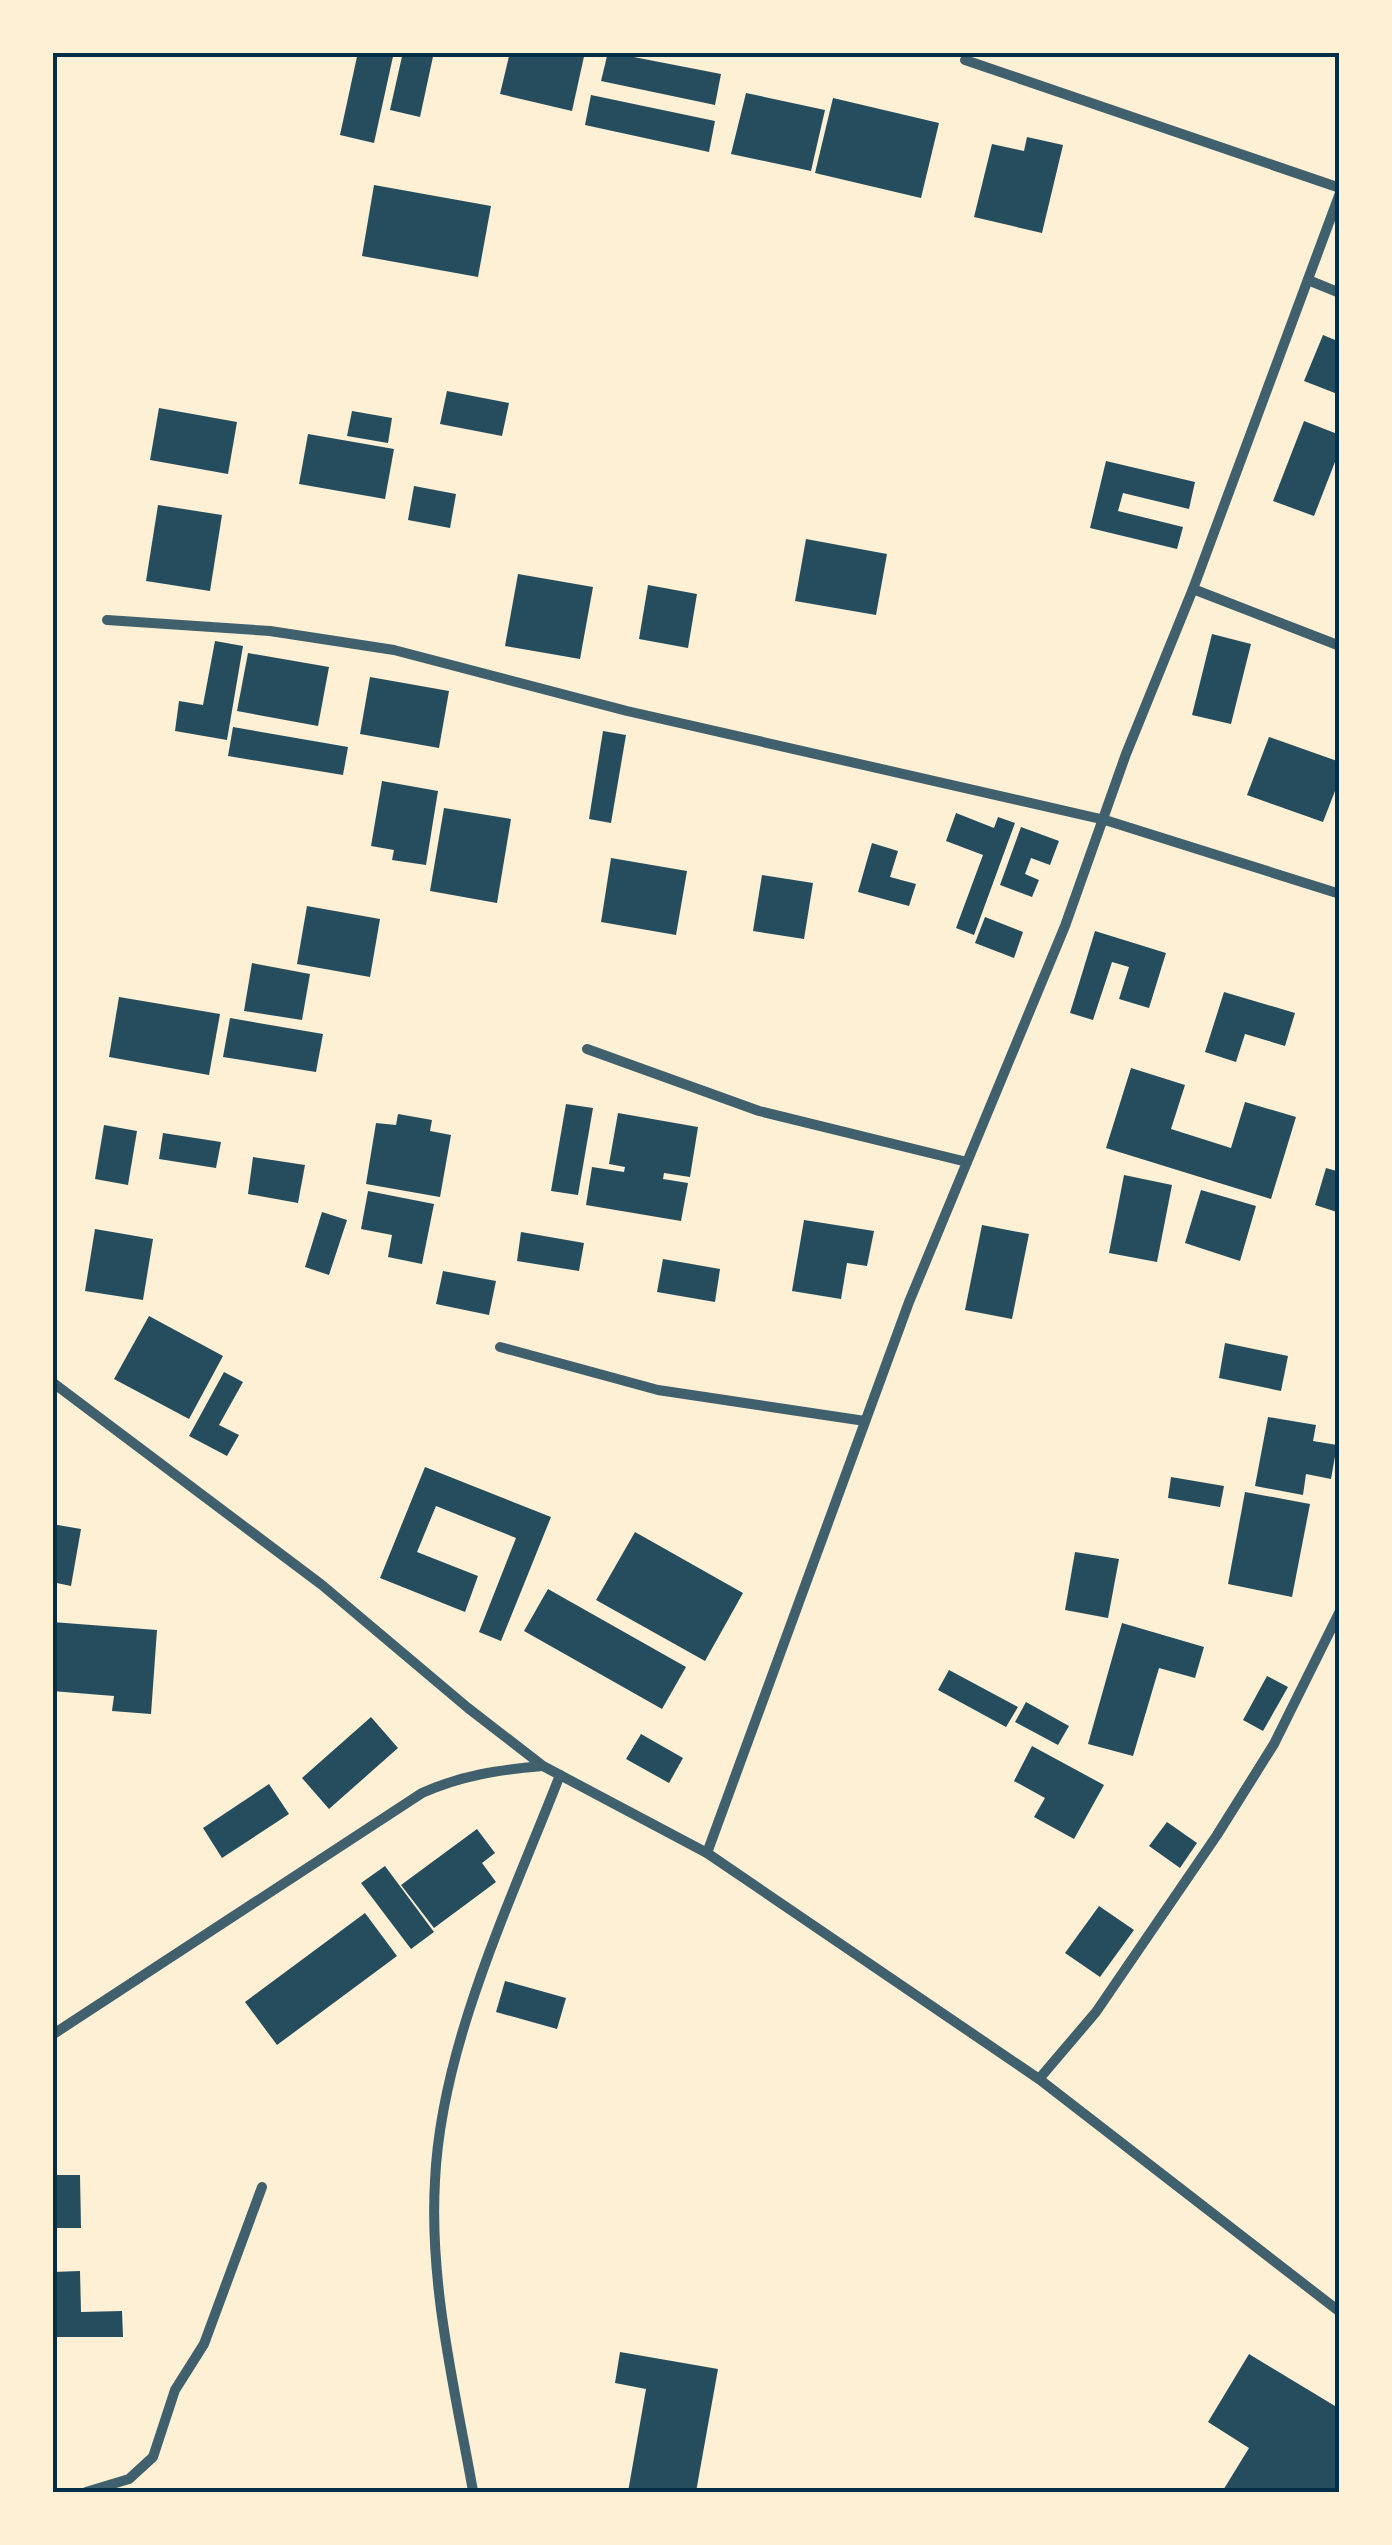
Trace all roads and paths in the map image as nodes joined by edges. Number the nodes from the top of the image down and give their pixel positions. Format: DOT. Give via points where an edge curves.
graph roads {
  1 [pos="966,60"];
  2 [pos="1340,191"];
  3 [pos="1308,280"];
  4 [pos="1340,294"];
  5 [pos="1193,588"];
  6 [pos="107,620"];
  7 [pos="1340,646"];
  8 [pos="1105,820"];
  9 [pos="1340,894"];
  10 [pos="587,1049"];
  11 [pos="966,1162"];
  12 [pos="500,1347"];
  13 [pos="52,1382"];
  14 [pos="865,1421"];
  15 [pos="1340,1611"];
  16 [pos="543,1766"];
  17 [pos="560,1775"];
  18 [pos="707,1853"];
  19 [pos="52,2036"];
  20 [pos="1039,2078"];
  21 [pos="262,2187"];
  22 [pos="1340,2312"];
  23 [pos="473,2491"];
  24 [pos="86,2492"];
  1 -- 2 [label="street"];
  2 -- 3 [label="street"];
  3 -- 4 [label="street"];
  3 -- 5 [label="street"];
  5 -- 7 [label="street"];
  5 -- 8 [label="street"];
  6 -- 8 [label="street" via="270,630 394,650 627,711"];
  8 -- 9 [label="street"];
  8 -- 11 [label="street"];
  10 -- 11 [label="street" via="759,1111"];
  11 -- 14 [label="street"];
  12 -- 14 [label="street" via="658,1390"];
  13 -- 16 [label="street" via="322,1585"];
  14 -- 18 [label="street"];
  15 -- 20 [label="street" via="1274,1744 1217,1835 1096,2012"];
  16 -- 17 [label="street"];
  16 -- 19 [label="street" via="484,1771 422,1793"];
  17 -- 18 [label="street"];
  17 -- 23 [label="street" via="473,2006 440,2123 436,2260"];
  18 -- 20 [label="street"];
  20 -- 22 [label="street"];
  21 -- 24 [label="street" via="153,2457 129,2479"];
}
